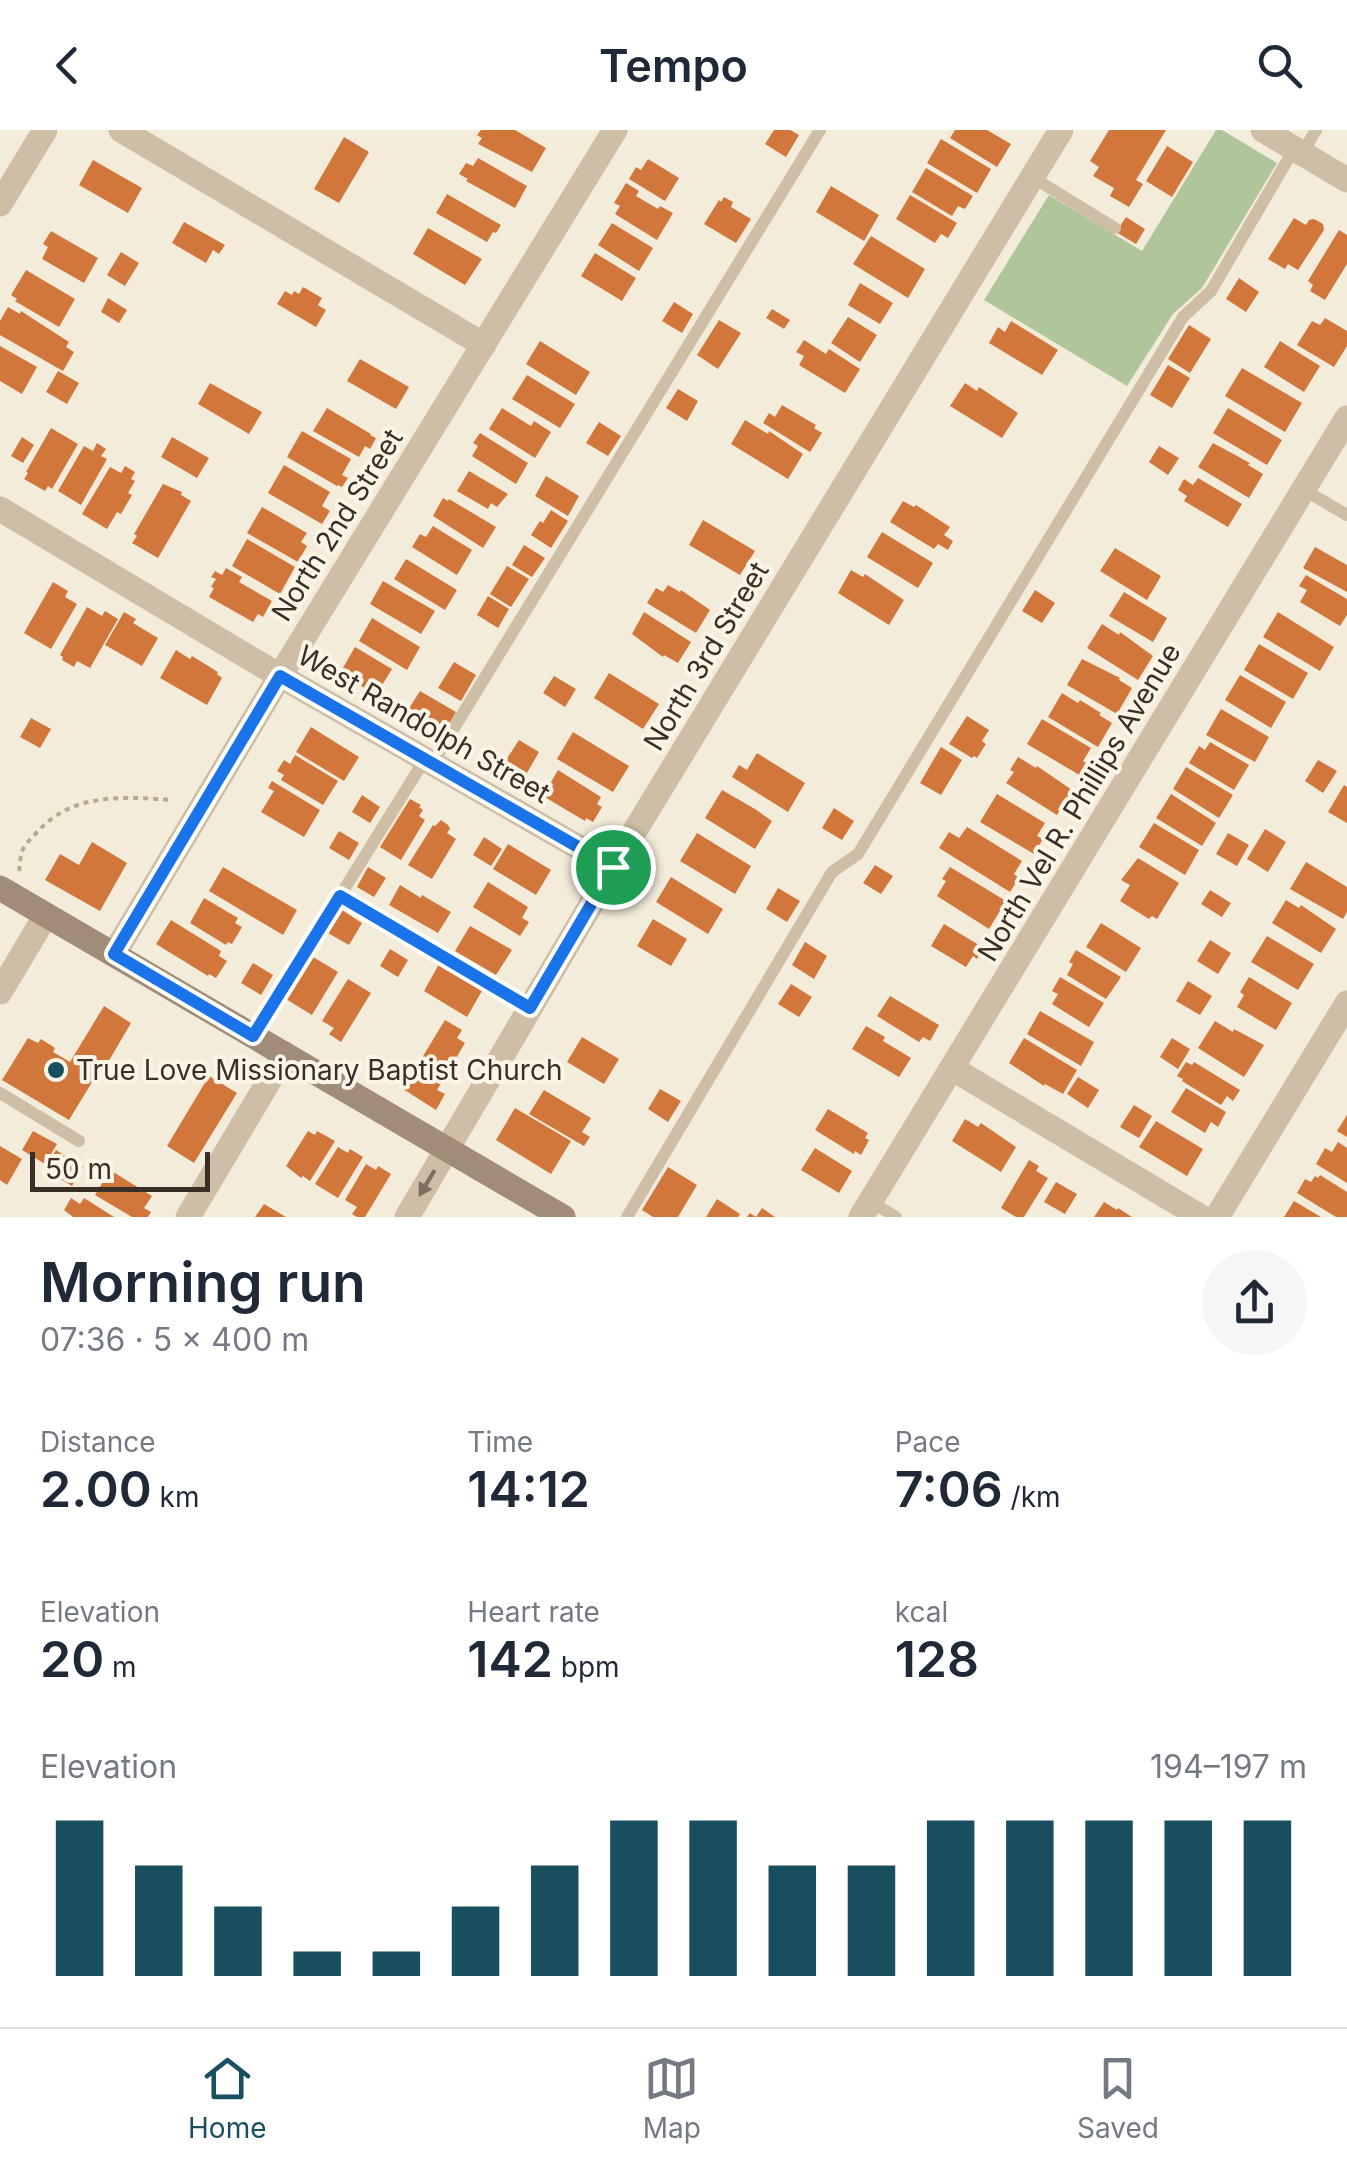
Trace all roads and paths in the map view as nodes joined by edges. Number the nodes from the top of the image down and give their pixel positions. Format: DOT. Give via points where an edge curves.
graph roads {
  1 [pos="45,130"];
  2 [pos="121,130"];
  3 [pos="615,130"];
  4 [pos="820,130"];
  5 [pos="1061,130"];
  6 [pos="1263,130"];
  7 [pos="1316,130"];
  8 [pos="1298,151"];
  9 [pos="1032,178"];
  10 [pos="1347,180"];
  11 [pos="0,204"];
  12 [pos="1114,228"];
  13 [pos="484,345"];
  14 [pos="1347,418"];
  15 [pos="1304,490"];
  16 [pos="0,509"];
  17 [pos="1347,515"];
  18 [pos="280,676"];
  19 [pos="429,762"];
  20 [pos="173,800"];
  21 [pos="613,867"];
  22 [pos="10,879"];
  23 [pos="340,896"];
  24 [pos="46,914"];
  25 [pos="114,954"];
  26 [pos="0,992"];
  27 [pos="1347,1004"];
  28 [pos="530,1008"];
  29 [pos="253,1036"];
  30 [pos="286,1054"];
  31 [pos="953,1068"];
  32 [pos="0,1094"];
  33 [pos="79,1141"];
  34 [pos="447,1149"];
  35 [pos="866,1209"];
  36 [pos="195,1212"];
  37 [pos="406,1217"];
  38 [pos="563,1217"];
  39 [pos="627,1217"];
  40 [pos="896,1217"];
  41 [pos="1201,1217"];
  42 [pos="1217,1217"];
  1 -- 11 [label="street"];
  2 -- 13 [label="street"];
  3 -- 13 [label="street, North 2nd Street"];
  4 -- 19 [label="lane"];
  5 -- 9 [label="street, North 3rd Street"];
  6 -- 8 [label="street"];
  7 -- 8 [label="lane"];
  8 -- 10 [label="street"];
  8 -- 39 [label="lane" via="1211,290 1183,317 858,854 832,872"];
  9 -- 12 [label="lane"];
  9 -- 21 [label="street, North 3rd Street"];
  13 -- 18 [label="street, North 2nd Street"];
  14 -- 15 [label="street, North Vel R. Phillips Avenue"];
  15 -- 17 [label="lane"];
  15 -- 31 [label="street, North Vel R. Phillips Avenue"];
  16 -- 18 [label="street, West Randolph Street"];
  18 -- 19 [label="street, West Randolph Street"];
  18 -- 25 [label="street, North 2nd Street"];
  19 -- 21 [label="street, West Randolph Street"];
  19 -- 23 [label="lane"];
  20 -- 22 [label="path" via="120,796 70,807 28,842"];
  21 -- 28 [label="street, North 3rd Street"];
  22 -- 24 [label="street"];
  23 -- 28 [label="lane"];
  23 -- 29 [label="lane"];
  24 -- 25 [label="street"];
  24 -- 26 [label="street"];
  25 -- 29 [label="street"];
  27 -- 42 [label="street"];
  28 -- 34 [label="street, North 3rd Street"];
  29 -- 30 [label="street"];
  30 -- 34 [label="street"];
  30 -- 36 [label="street"];
  31 -- 35 [label="street, North Vel R. Phillips Avenue"];
  31 -- 41 [label="street"];
  32 -- 33 [label="lane"];
  34 -- 37 [label="street, North 3rd Street, one-way"];
  34 -- 38 [label="street"];
  35 -- 40 [label="lane"];
}
